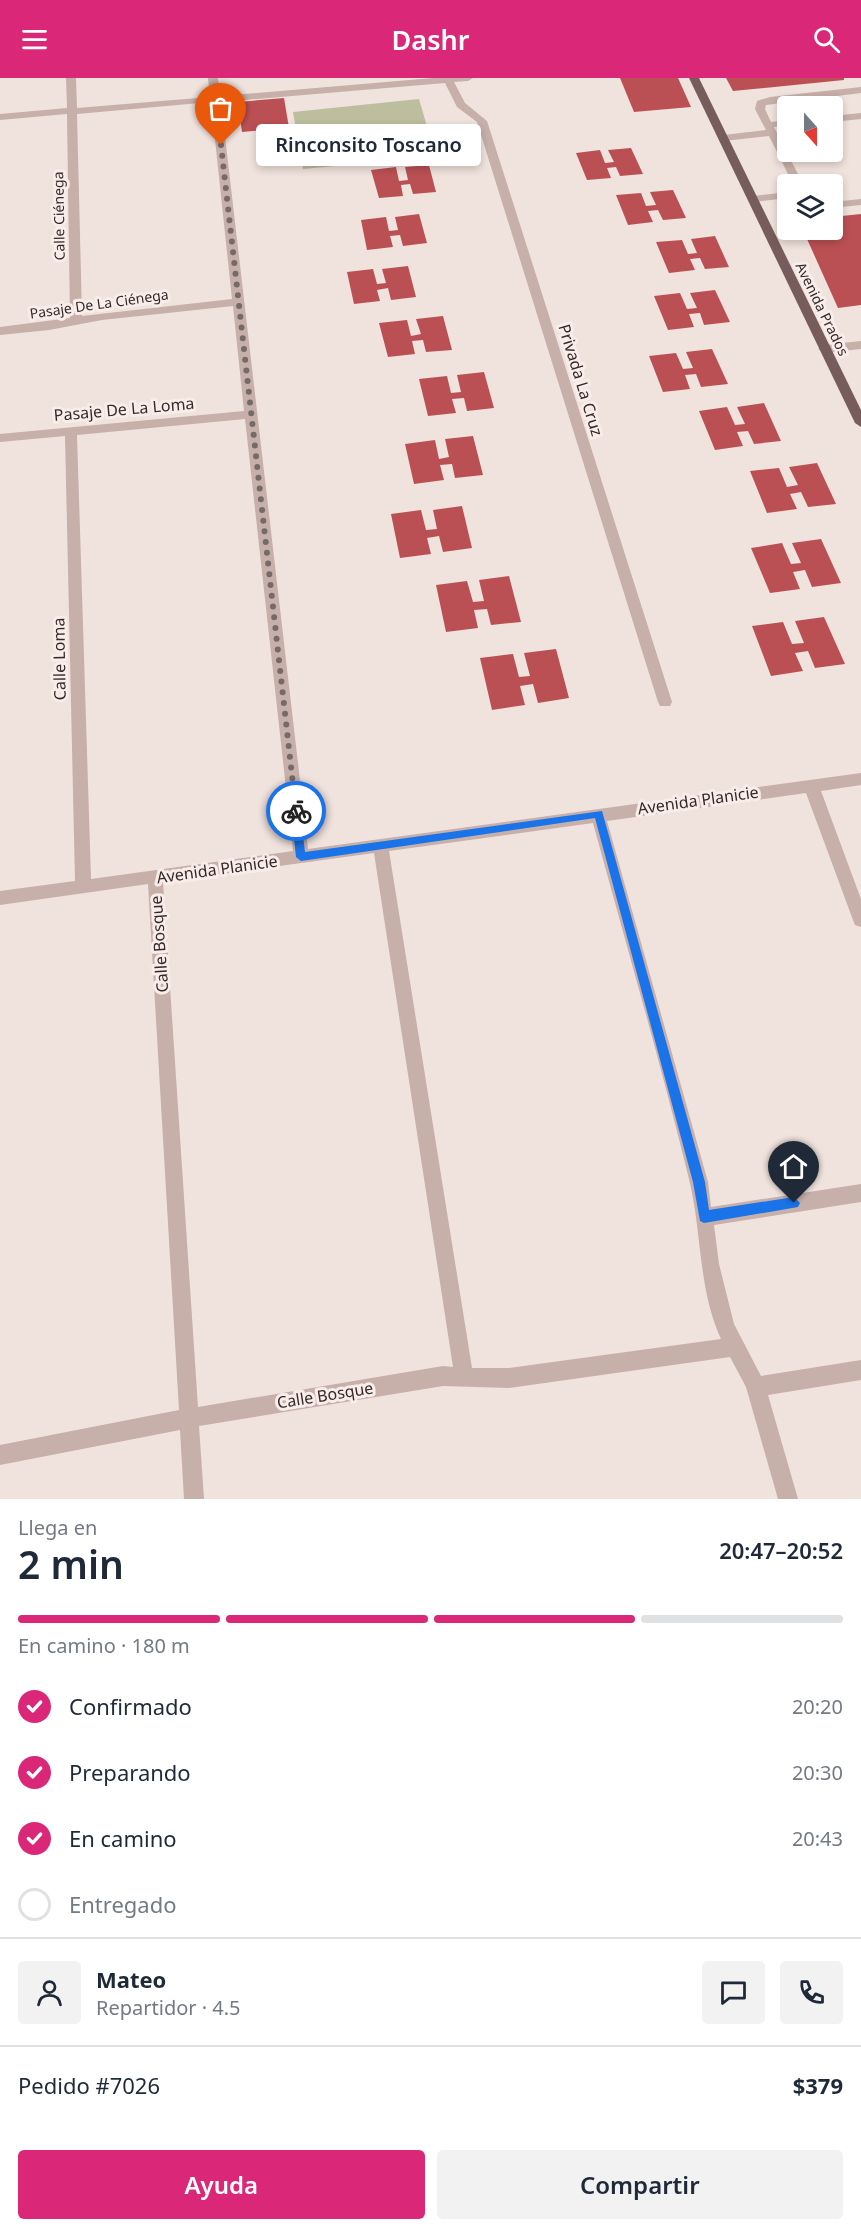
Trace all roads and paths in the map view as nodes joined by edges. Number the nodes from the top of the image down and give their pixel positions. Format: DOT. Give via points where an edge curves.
graph roads {
  1 [pos="71,78"];
  2 [pos="213,78"];
  3 [pos="468,78"];
  4 [pos="694,78"];
  5 [pos="448,80"];
  6 [pos="861,90"];
  7 [pos="216,100"];
  8 [pos="72,111"];
  9 [pos="0,117"];
  10 [pos="861,117"];
  11 [pos="843,118"];
  12 [pos="777,126"];
  13 [pos="769,129"];
  14 [pos="724,138"];
  15 [pos="793,174"];
  16 [pos="777,196"];
  17 [pos="753,199"];
  18 [pos="861,202"];
  19 [pos="843,204"];
  20 [pos="239,302"];
  21 [pos="76,321"];
  22 [pos="0,331"];
  23 [pos="861,345"];
  24 [pos="824,349"];
  25 [pos="252,414"];
  26 [pos="861,423"];
  27 [pos="71,430"];
  28 [pos="0,438"];
  29 [pos="665,702"];
  30 [pos="861,779"];
  31 [pos="811,785"];
  32 [pos="598,814"];
  33 [pos="381,846"];
  34 [pos="301,857"];
  35 [pos="155,877"];
  36 [pos="82,886"];
  37 [pos="0,898"];
  38 [pos="861,920"];
  39 [pos="861,1193"];
  40 [pos="704,1217"];
  41 [pos="735,1347"];
  42 [pos="861,1370"];
  43 [pos="464,1377"];
  44 [pos="756,1387"];
  45 [pos="189,1418"];
  46 [pos="0,1455"];
  47 [pos="194,1499"];
  48 [pos="788,1499"];
  1 -- 8 [label="street, Calle Ciénega"];
  2 -- 7 [label="street"];
  3 -- 5 [label="street"];
  4 -- 14 [label="main road, Avenida Prados"];
  5 -- 7 [label="street"];
  5 -- 29 [label="street, Privada La Cruz" via="461,105 482,121"];
  6 -- 13 [label="street" via="765,101 759,106"];
  7 -- 8 [label="street"];
  7 -- 20 [label="street"];
  8 -- 9 [label="street"];
  8 -- 21 [label="street, Calle Ciénega"];
  10 -- 11 [label="street"];
  12 -- 13 [label="street"];
  13 -- 14 [label="street"];
  13 -- 15 [label="street"];
  14 -- 17 [label="main road, Avenida Prados"];
  16 -- 17 [label="street"];
  17 -- 24 [label="main road, Avenida Prados"];
  18 -- 19 [label="street"];
  20 -- 21 [label="street, Pasaje De La Ciénega"];
  20 -- 25 [label="street"];
  21 -- 22 [label="street, Pasaje De La Ciénega"];
  23 -- 24 [label="street"];
  24 -- 26 [label="main road, Avenida Prados"];
  25 -- 27 [label="street, Pasaje De La Loma"];
  25 -- 34 [label="street"];
  27 -- 28 [label="street, Pasaje De La Loma"];
  27 -- 36 [label="street, Calle Loma"];
  30 -- 31 [label="street, Avenida Planicie"];
  31 -- 32 [label="street, Avenida Planicie"];
  31 -- 38 [label="street"];
  32 -- 33 [label="street, Avenida Planicie"];
  32 -- 40 [label="street" via="699,1182"];
  33 -- 34 [label="street, Avenida Planicie"];
  33 -- 43 [label="street"];
  34 -- 35 [label="street, Avenida Planicie"];
  35 -- 36 [label="street, Avenida Planicie"];
  35 -- 45 [label="street, Calle Bosque"];
  36 -- 37 [label="street, Avenida Planicie"];
  39 -- 40 [label="street"];
  40 -- 41 [label="street" via="710,1264 725,1326"];
  41 -- 43 [label="street, Calle Bosque" via="509,1378"];
  41 -- 44 [label="street"];
  42 -- 44 [label="street"];
  43 -- 45 [label="street, Calle Bosque" via="443,1376"];
  44 -- 48 [label="street"];
  45 -- 46 [label="street"];
  45 -- 47 [label="street"];
}
